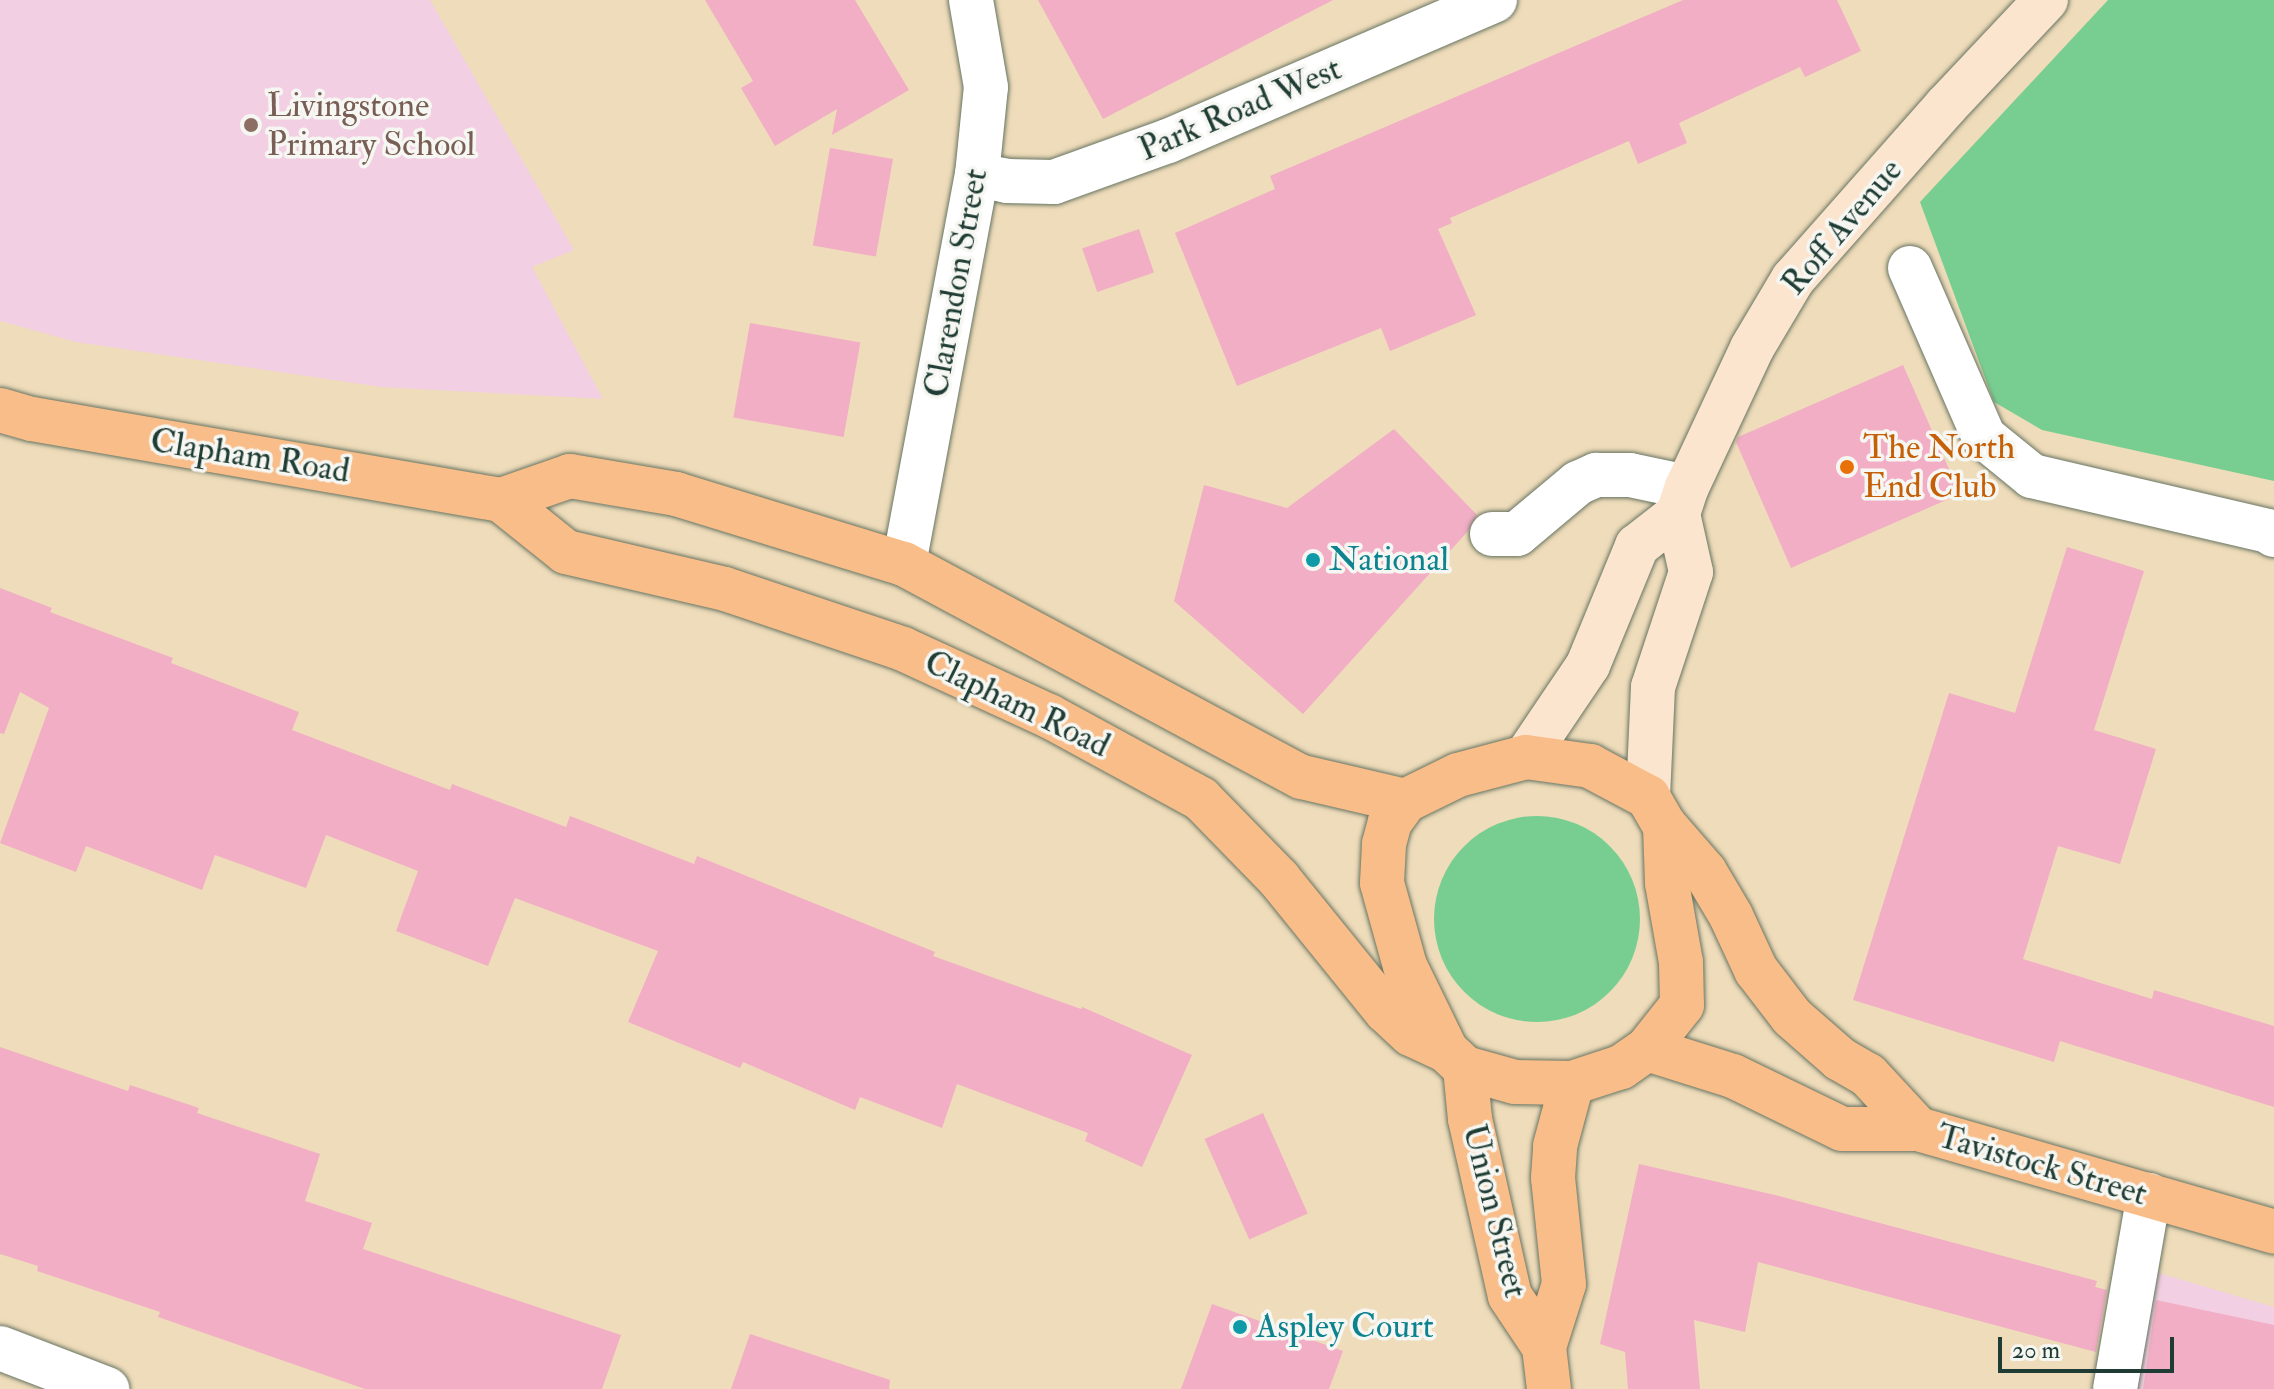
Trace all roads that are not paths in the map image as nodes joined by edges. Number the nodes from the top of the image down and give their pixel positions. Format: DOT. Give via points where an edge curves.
graph roads {
  1 [pos="971,0"];
  2 [pos="1495,0"];
  3 [pos="2046,0"];
  4 [pos="977,175"];
  5 [pos="1910,268"];
  6 [pos="0,410"];
  7 [pos="501,500"];
  8 [pos="1682,500"];
  9 [pos="1492,534"];
  10 [pos="2274,535"];
  11 [pos="904,564"];
  12 [pos="1526,757"];
  13 [pos="1405,801"];
  14 [pos="1657,812"];
  15 [pos="1647,1049"];
  16 [pos="1455,1059"];
  17 [pos="1572,1083"];
  18 [pos="1918,1129"];
  19 [pos="2149,1195"];
  20 [pos="2274,1232"];
  21 [pos="0,1348"];
  22 [pos="1546,1368"];
  23 [pos="107,1389"];
  24 [pos="2115,1389"];
  1 -- 4 [label="street, Clarendon Street" via="986,87"];
  2 -- 4 [label="street, Park Road West" via="1168,141 1054,182"];
  3 -- 8 [label="street, Roff Avenue" via="1793,279 1752,348"];
  4 -- 11 [label="street, Clarendon Street"];
  5 -- 10 [label="street" via="1984,437 2032,476"];
  6 -- 7 [label="main road, Clapham Road"];
  7 -- 11 [label="main road, Clapham Road" via="570,476 676,494"];
  7 -- 16 [label="main road, Clapham Road" via="566,552 725,589 903,649 1049,716 1201,799 1279,879 1386,1011 1411,1034"];
  8 -- 9 [label="street" via="1630,475 1596,475 1578,483 1517,534"];
  8 -- 12 [label="street, Roff Avenue" via="1637,546 1588,665"];
  8 -- 14 [label="street" via="1691,572 1653,687"];
  11 -- 13 [label="main road, Clapham Road" via="1302,777"];
  12 -- 13 [label="main road" via="1458,775"];
  12 -- 14 [label="main road" via="1590,766"];
  13 -- 16 [label="main road" via="1390,822 1382,883 1405,966"];
  14 -- 15 [label="main road" via="1681,962 1682,1005"];
  14 -- 18 [label="main road, Tavistock Street" via="1705,872 1756,970 1792,1017 1840,1059 1868,1075"];
  15 -- 17 [label="main road, Clapham Road" via="1621,1067"];
  15 -- 18 [label="main road" via="1733,1076 1842,1129"];
  16 -- 17 [label="main road, Clapham Road" via="1515,1082"];
  16 -- 22 [label="main road, Union Street" via="1510,1296"];
  17 -- 22 [label="main road, Union Street" via="1555,1146 1564,1284"];
  18 -- 19 [label="main road, Tavistock Street"];
  19 -- 20 [label="main road, Tavistock Street"];
  19 -- 24 [label="street"];
  21 -- 23 [label="street"];
}
